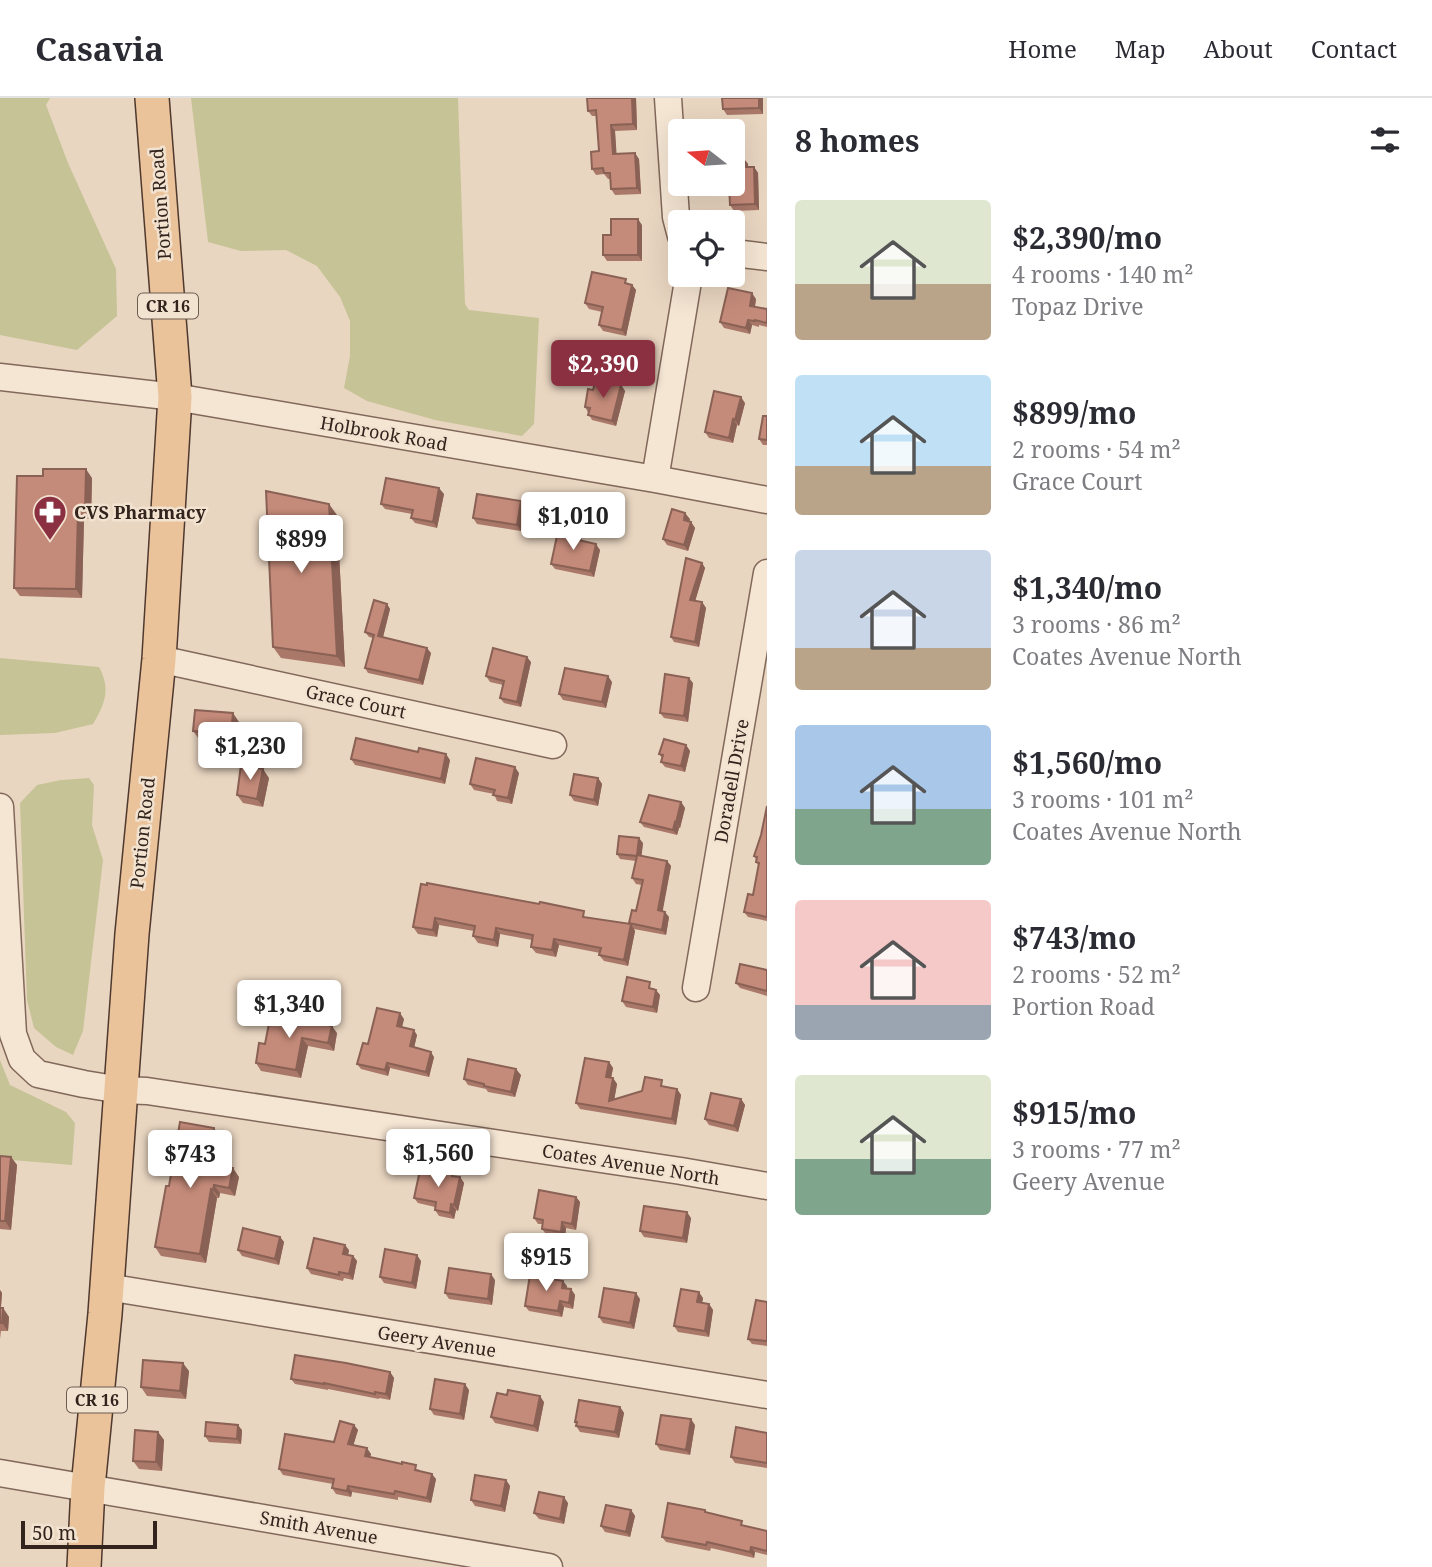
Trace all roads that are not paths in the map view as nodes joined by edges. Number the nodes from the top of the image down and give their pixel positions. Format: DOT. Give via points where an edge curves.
graph roads {
  1 [pos="152,98"];
  2 [pos="668,98"];
  3 [pos="676,210"];
  4 [pos="745,254"];
  5 [pos="767,257"];
  6 [pos="687,287"];
  7 [pos="0,377"];
  8 [pos="175,397"];
  9 [pos="655,479"];
  10 [pos="767,500"];
  11 [pos="767,573"];
  12 [pos="159,659"];
  13 [pos="553,745"];
  14 [pos="0,807"];
  15 [pos="696,988"];
  16 [pos="121,1090"];
  17 [pos="767,1186"];
  18 [pos="107,1287"];
  19 [pos="767,1395"];
  20 [pos="0,1472"];
  21 [pos="88,1487"];
  22 [pos="84,1567"];
  23 [pos="549,1567"];
  1 -- 8 [label="main road, Portion Road / CR 16"];
  2 -- 3 [label="street"];
  4 -- 5 [label="street"];
  6 -- 9 [label="street"];
  7 -- 8 [label="street, Holbrook Road"];
  8 -- 9 [label="street, Holbrook Road"];
  8 -- 12 [label="main road, Portion Road / CR 16"];
  9 -- 10 [label="street, Holbrook Road"];
  11 -- 15 [label="street, Doradell Drive"];
  12 -- 13 [label="street, Grace Court"];
  12 -- 16 [label="main road, Portion Road / CR 16"];
  14 -- 16 [label="street, Coates Avenue North" via="13,1034 22,1059 37,1074"];
  16 -- 17 [label="street, Coates Avenue North"];
  16 -- 18 [label="main road, Portion Road / CR 16"];
  18 -- 19 [label="street, Geery Avenue"];
  18 -- 21 [label="main road, Portion Road / CR 16"];
  20 -- 21 [label="street, Smith Avenue"];
  21 -- 22 [label="main road, Portion Road / CR 16"];
  21 -- 23 [label="street, Smith Avenue"];
}
